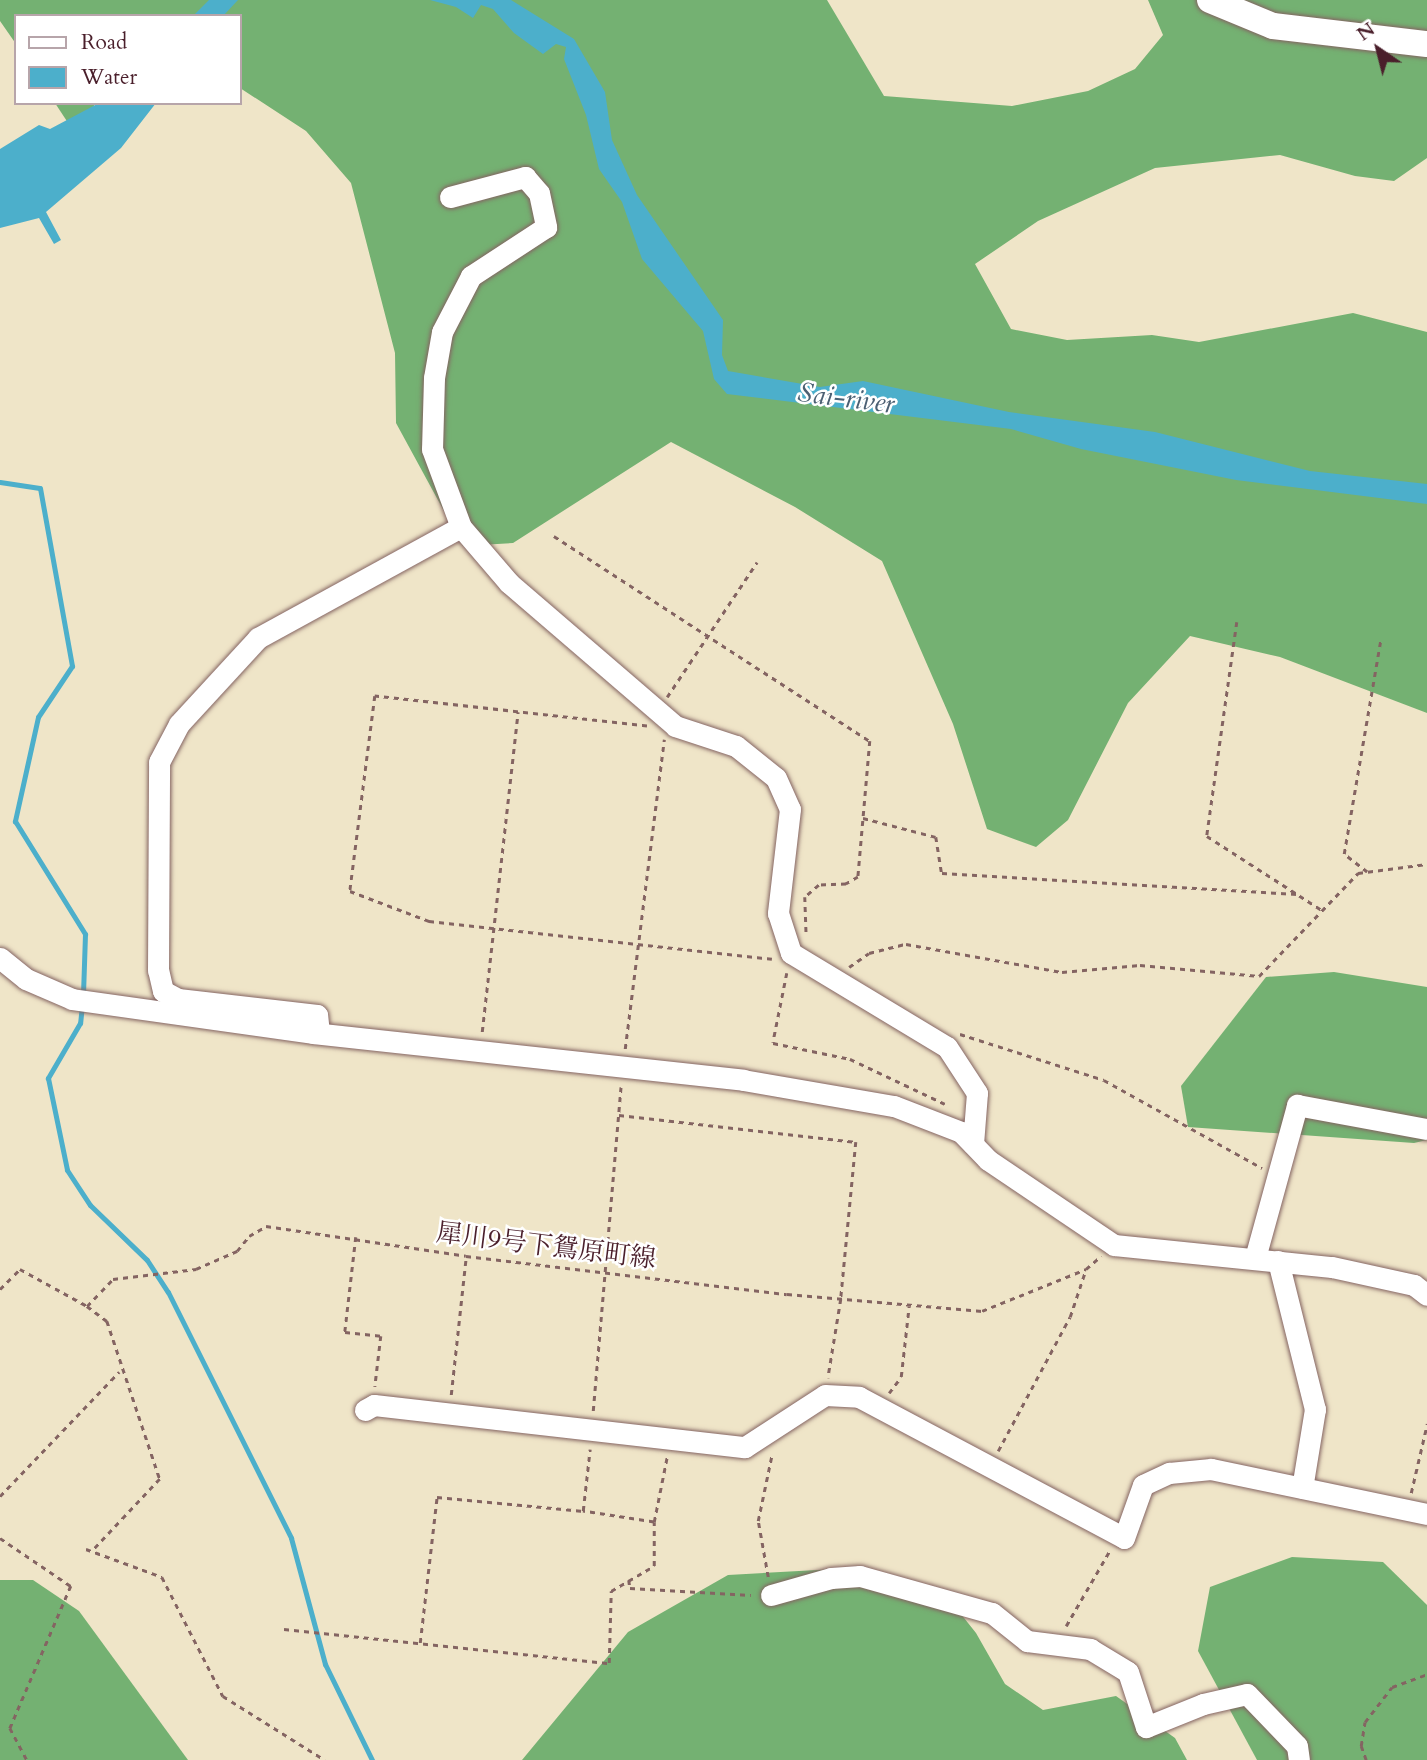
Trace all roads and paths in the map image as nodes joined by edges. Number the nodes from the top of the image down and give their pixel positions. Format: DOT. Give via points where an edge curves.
graph roads {
  1 [pos="1210,0"];
  2 [pos="1425,44"];
  3 [pos="450,197"];
  4 [pos="461,527"];
  5 [pos="554,536"];
  6 [pos="757,562"];
  7 [pos="1237,622"];
  8 [pos="710,637"];
  9 [pos="1381,638"];
  10 [pos="518,712"];
  11 [pos="666,722"];
  12 [pos="863,818"];
  13 [pos="1427,864"];
  14 [pos="1367,872"];
  15 [pos="1297,894"];
  16 [pos="1322,910"];
  17 [pos="806,933"];
  18 [pos="639,944"];
  19 [pos="791,953"];
  20 [pos="0,958"];
  21 [pos="832,979"];
  22 [pos="316,1033"];
  23 [pos="942,1044"];
  24 [pos="480,1051"];
  25 [pos="623,1069"];
  26 [pos="956,1110"];
  27 [pos="619,1115"];
  28 [pos="1427,1129"];
  29 [pos="973,1144"];
  30 [pos="1276,1178"];
  31 [pos="356,1237"];
  32 [pos="1114,1245"];
  33 [pos="466,1256"];
  34 [pos="1255,1258"];
  35 [pos="1279,1261"];
  36 [pos="1086,1269"];
  37 [pos="608,1271"];
  38 [pos="0,1289"];
  39 [pos="1426,1294"];
  40 [pos="841,1299"];
  41 [pos="909,1305"];
  42 [pos="87,1306"];
  43 [pos="120,1371"];
  44 [pos="825,1395"];
  45 [pos="878,1406"];
  46 [pos="369,1407"];
  47 [pos="449,1416"];
  48 [pos="1427,1424"];
  49 [pos="592,1427"];
  50 [pos="670,1437"];
  51 [pos="777,1444"];
  52 [pos="991,1463"];
  53 [pos="1302,1488"];
  54 [pos="0,1496"];
  55 [pos="583,1511"];
  56 [pos="1417,1512"];
  57 [pos="654,1522"];
  58 [pos="1119,1535"];
  59 [pos="0,1538"];
  60 [pos="86,1549"];
  61 [pos="94,1549"];
  62 [pos="629,1580"];
  63 [pos="772,1595"];
  64 [pos="284,1629"];
  65 [pos="420,1643"];
  66 [pos="1054,1647"];
  67 [pos="1427,1674"];
  68 [pos="27,1760"];
  69 [pos="325,1760"];
  70 [pos="1298,1760"];
  71 [pos="1366,1760"];
  1 -- 2 [label="main road" via="1273,26"];
  3 -- 4 [label="street" via="525,177 539,193 546,227 471,276 442,332 433,378 432,449"];
  4 -- 11 [label="street" via="509,583"];
  4 -- 22 [label="street" via="258,638 179,724 159,762 158,971 163,991 178,999 317,1015"];
  5 -- 8 [label="path"];
  6 -- 8 [label="path"];
  7 -- 15 [label="path" via="1207,836"];
  8 -- 11 [label="path"];
  8 -- 12 [label="path" via="870,741"];
  9 -- 14 [label="path" via="1344,854"];
  10 -- 11 [label="path"];
  10 -- 18 [label="path" via="375,696 350,891 429,921"];
  10 -- 24 [label="path"];
  11 -- 18 [label="path"];
  11 -- 19 [label="street" via="736,746 776,778 789,810 778,913"];
  12 -- 15 [label="path" via="936,836 942,873"];
  12 -- 17 [label="path" via="858,877 846,884 820,885 805,897"];
  13 -- 14 [label="path"];
  14 -- 16 [label="path" via="1358,873"];
  15 -- 16 [label="path"];
  16 -- 21 [label="path" via="1259,976 1140,965 1062,972 906,944 869,953"];
  18 -- 19 [label="path" via="780,960"];
  18 -- 25 [label="path"];
  19 -- 21 [label="street"];
  19 -- 26 [label="path" via="773,1044 850,1059"];
  20 -- 22 [label="street" via="26,979 72,999"];
  21 -- 23 [label="street"];
  22 -- 24 [label="street"];
  23 -- 29 [label="street" via="977,1093"];
  23 -- 30 [label="path" via="964,1032 1104,1080 1236,1150"];
  24 -- 25 [label="street"];
  25 -- 27 [label="path"];
  25 -- 29 [label="street" via="743,1080 894,1105 961,1132"];
  27 -- 37 [label="path"];
  27 -- 40 [label="path" via="856,1142"];
  28 -- 30 [label="street" via="1297,1105"];
  29 -- 32 [label="street" via="1027,1188"];
  30 -- 34 [label="street"];
  31 -- 33 [label="path, 犀川9号下鴛原町線"];
  31 -- 42 [label="path, 犀川9号下鴛原町線" via="266,1226 249,1236 237,1251 196,1269 113,1279"];
  31 -- 46 [label="path" via="345,1332 381,1336"];
  32 -- 34 [label="street"];
  32 -- 36 [label="path, 犀川9号下鴛原町線"];
  33 -- 37 [label="path, 犀川9号下鴛原町線"];
  33 -- 47 [label="path"];
  34 -- 35 [label="street"];
  35 -- 39 [label="street" via="1368,1274 1413,1285"];
  35 -- 53 [label="street" via="1315,1409"];
  36 -- 41 [label="path, 犀川9号下鴛原町線" via="982,1311"];
  36 -- 52 [label="path" via="1070,1317"];
  37 -- 40 [label="path, 犀川9号下鴛原町線"];
  37 -- 49 [label="path"];
  38 -- 42 [label="path" via="20,1269"];
  40 -- 41 [label="path, 犀川9号下鴛原町線"];
  40 -- 44 [label="path"];
  41 -- 45 [label="path" via="901,1377"];
  42 -- 43 [label="path" via="107,1321"];
  43 -- 54 [label="path"];
  43 -- 61 [label="path" via="160,1479"];
  44 -- 45 [label="street" via="859,1396"];
  44 -- 50 [label="street" via="745,1447"];
  45 -- 52 [label="street"];
  46 -- 47 [label="street"];
  47 -- 49 [label="street"];
  48 -- 56 [label="path"];
  49 -- 50 [label="street"];
  49 -- 55 [label="path"];
  50 -- 57 [label="path"];
  51 -- 63 [label="path" via="768,1461 758,1521"];
  52 -- 58 [label="street"];
  53 -- 56 [label="street"];
  53 -- 58 [label="street" via="1211,1469 1170,1473 1143,1485 1124,1538"];
  55 -- 57 [label="path"];
  55 -- 65 [label="path" via="437,1497"];
  57 -- 62 [label="path" via="654,1566"];
  58 -- 66 [label="path"];
  59 -- 68 [label="path" via="71,1586 10,1728"];
  60 -- 69 [label="path" via="162,1577 223,1696"];
  62 -- 63 [label="path" via="630,1588"];
  62 -- 65 [label="path" via="611,1591 609,1663"];
  63 -- 66 [label="street" via="831,1578 860,1576 992,1613 1027,1641"];
  64 -- 65 [label="path"];
  66 -- 70 [label="street" via="1090,1649 1128,1672 1146,1727 1203,1704 1247,1695 1297,1746"];
  67 -- 71 [label="path" via="1392,1687 1366,1722 1361,1746"];
}
